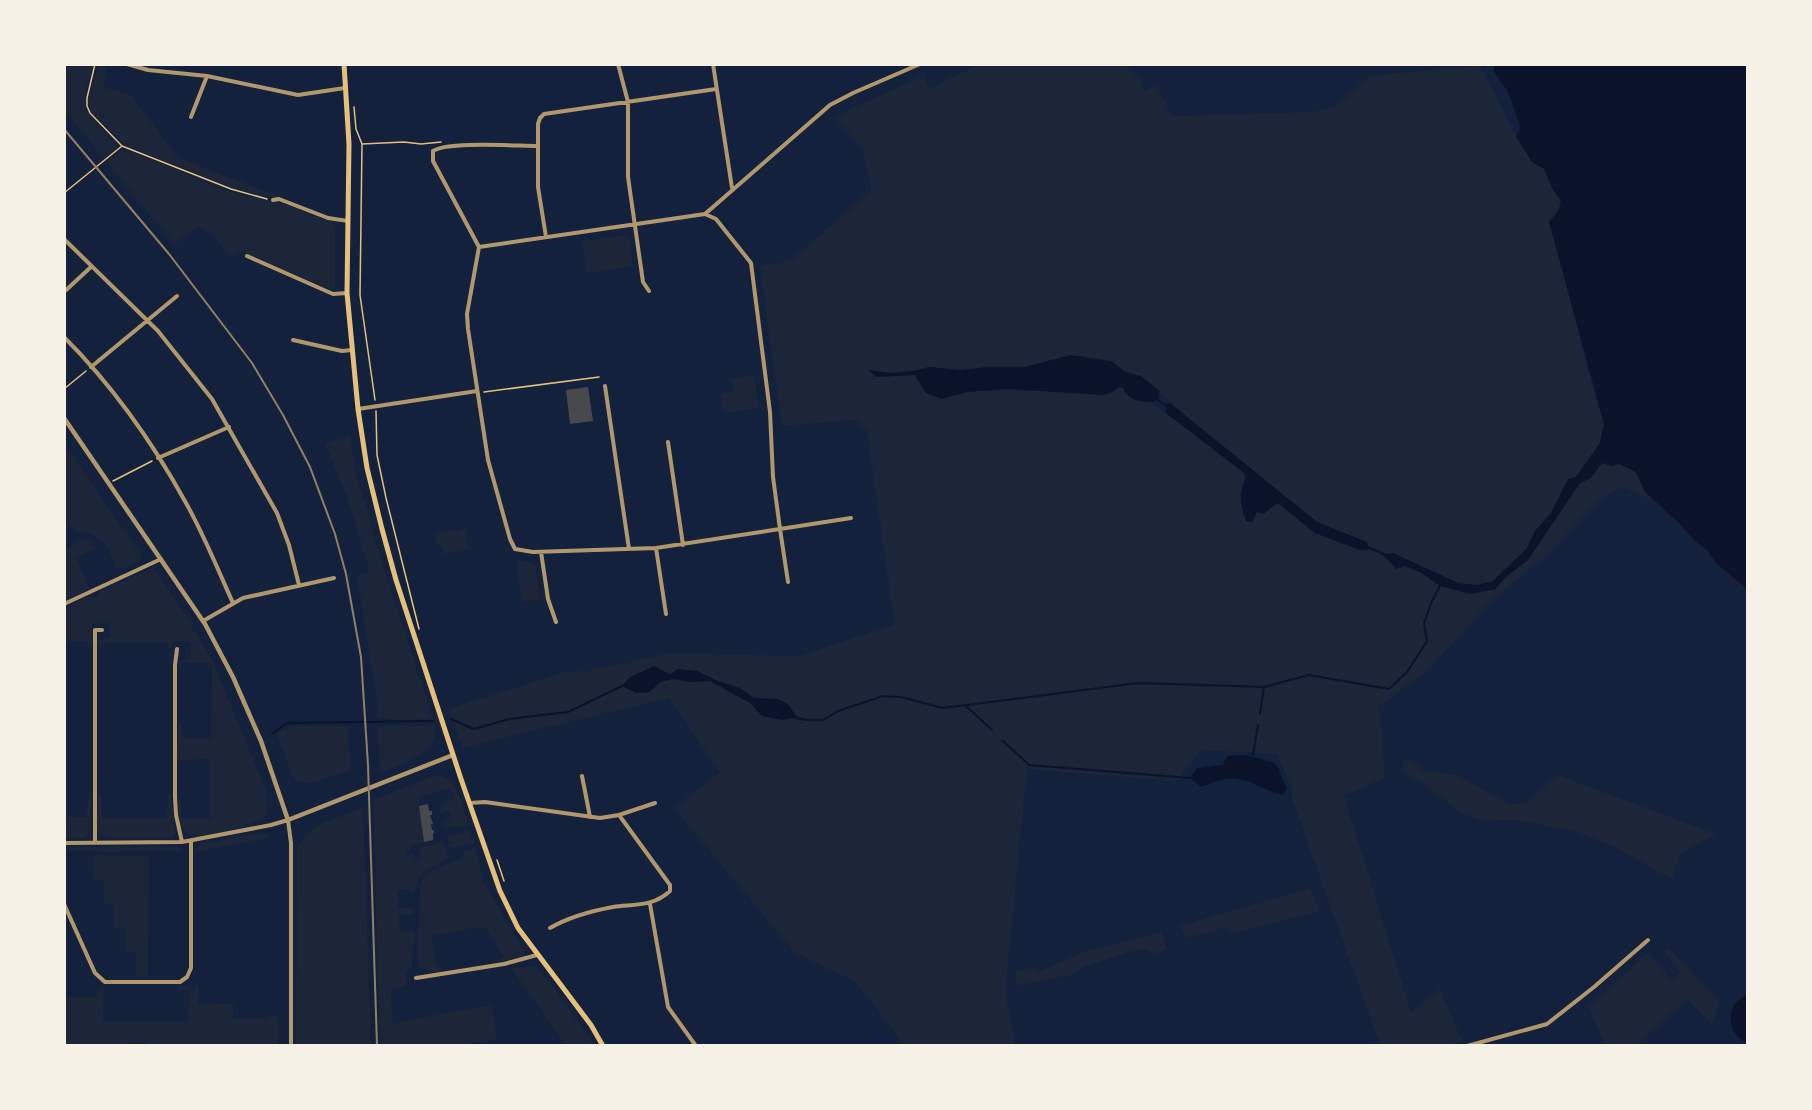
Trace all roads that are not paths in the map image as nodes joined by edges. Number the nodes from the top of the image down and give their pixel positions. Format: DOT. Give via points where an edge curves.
graph roads {
  1 [pos="127,64"];
  2 [pos="344,64"];
  3 [pos="618,64"];
  4 [pos="713,64"];
  5 [pos="920,64"];
  6 [pos="148,67"];
  7 [pos="207,76"];
  8 [pos="346,88"];
  9 [pos="716,89"];
  10 [pos="628,102"];
  11 [pos="191,117"];
  12 [pos="538,146"];
  13 [pos="732,189"];
  14 [pos="273,200"];
  15 [pos="705,214"];
  16 [pos="348,221"];
  17 [pos="635,225"];
  18 [pos="546,237"];
  19 [pos="64,239"];
  20 [pos="479,247"];
  21 [pos="247,256"];
  22 [pos="92,266"];
  23 [pos="64,291"];
  24 [pos="649,291"];
  25 [pos="347,293"];
  26 [pos="177,296"];
  27 [pos="147,320"];
  28 [pos="64,337"];
  29 [pos="293,340"];
  30 [pos="352,350"];
  31 [pos="92,367"];
  32 [pos="605,386"];
  33 [pos="477,391"];
  34 [pos="358,409"];
  35 [pos="64,418"];
  36 [pos="229,426"];
  37 [pos="668,442"];
  38 [pos="158,458"];
  39 [pos="851,518"];
  40 [pos="780,529"];
  41 [pos="683,545"];
  42 [pos="656,548"];
  43 [pos="629,549"];
  44 [pos="541,552"];
  45 [pos="162,559"];
  46 [pos="334,578"];
  47 [pos="788,582"];
  48 [pos="299,585"];
  49 [pos="233,603"];
  50 [pos="64,604"];
  51 [pos="666,614"];
  52 [pos="203,621"];
  53 [pos="556,622"];
  54 [pos="102,630"];
  55 [pos="177,649"];
  56 [pos="453,755"];
  57 [pos="582,776"];
  58 [pos="470,803"];
  59 [pos="655,803"];
  60 [pos="620,815"];
  61 [pos="590,817"];
  62 [pos="288,820"];
  63 [pos="191,841"];
  64 [pos="182,842"];
  65 [pos="64,843"];
  66 [pos="95,843"];
  67 [pos="64,904"];
  68 [pos="650,904"];
  69 [pos="550,928"];
  70 [pos="1648,940"];
  71 [pos="537,955"];
  72 [pos="416,978"];
  73 [pos="291,1046"];
  74 [pos="603,1046"];
  75 [pos="696,1046"];
  76 [pos="1467,1046"];
  1 -- 6 [label="street"];
  2 -- 8 [label="main road"];
  3 -- 10 [label="street"];
  4 -- 9 [label="street"];
  5 -- 13 [label="street" via="830,105"];
  6 -- 7 [label="street"];
  7 -- 8 [label="street" via="298,95"];
  7 -- 11 [label="street"];
  8 -- 16 [label="main road"];
  9 -- 10 [label="street"];
  9 -- 13 [label="street"];
  10 -- 12 [label="street" via="544,114 538,124"];
  10 -- 17 [label="street" via="628,177"];
  12 -- 18 [label="street" via="538,188"];
  12 -- 20 [label="street" via="439,147 434,151 433,161"];
  13 -- 15 [label="street"];
  14 -- 16 [label="street"];
  15 -- 17 [label="street"];
  15 -- 40 [label="street" via="716,219 750,263 770,412"];
  16 -- 25 [label="main road"];
  17 -- 18 [label="street"];
  17 -- 24 [label="street" via="643,282"];
  18 -- 20 [label="street"];
  19 -- 22 [label="street"];
  20 -- 33 [label="street" via="467,314"];
  21 -- 25 [label="street" via="333,294"];
  22 -- 23 [label="street"];
  22 -- 27 [label="street"];
  25 -- 30 [label="main road"];
  26 -- 27 [label="street"];
  27 -- 31 [label="street"];
  27 -- 36 [label="street" via="212,399"];
  28 -- 31 [label="street"];
  29 -- 30 [label="street"];
  30 -- 34 [label="main road"];
  31 -- 38 [label="street" via="141,428"];
  32 -- 43 [label="street"];
  33 -- 34 [label="street"];
  33 -- 44 [label="street" via="488,460 510,539 519,551"];
  34 -- 56 [label="main road" via="367,468 396,580"];
  35 -- 45 [label="street"];
  36 -- 38 [label="street"];
  36 -- 48 [label="street" via="277,513"];
  37 -- 41 [label="street"];
  38 -- 49 [label="street" via="186,503"];
  39 -- 40 [label="street"];
  40 -- 41 [label="street"];
  40 -- 47 [label="street"];
  41 -- 42 [label="street"];
  42 -- 43 [label="street"];
  42 -- 51 [label="street"];
  43 -- 44 [label="street"];
  44 -- 53 [label="street" via="548,599"];
  45 -- 50 [label="street"];
  45 -- 52 [label="street"];
  46 -- 48 [label="street"];
  48 -- 49 [label="street"];
  49 -- 52 [label="street"];
  52 -- 62 [label="street" via="233,676 261,741"];
  54 -- 66 [label="street" via="95,630"];
  55 -- 64 [label="street" via="175,787"];
  56 -- 58 [label="main road"];
  56 -- 62 [label="street"];
  57 -- 61 [label="street"];
  58 -- 61 [label="street"];
  58 -- 71 [label="main road" via="500,891"];
  59 -- 60 [label="street"];
  60 -- 61 [label="street"];
  60 -- 68 [label="street" via="670,885 670,891"];
  62 -- 63 [label="street"];
  62 -- 73 [label="street"];
  63 -- 64 [label="street"];
  63 -- 67 [label="street" via="191,968 180,982 105,982 95,973"];
  64 -- 66 [label="street"];
  65 -- 66 [label="street"];
  68 -- 69 [label="street" via="612,907 568,918"];
  68 -- 75 [label="street" via="668,1006"];
  70 -- 76 [label="street" via="1547,1024"];
  71 -- 72 [label="street"];
  71 -- 74 [label="main road"];
}
